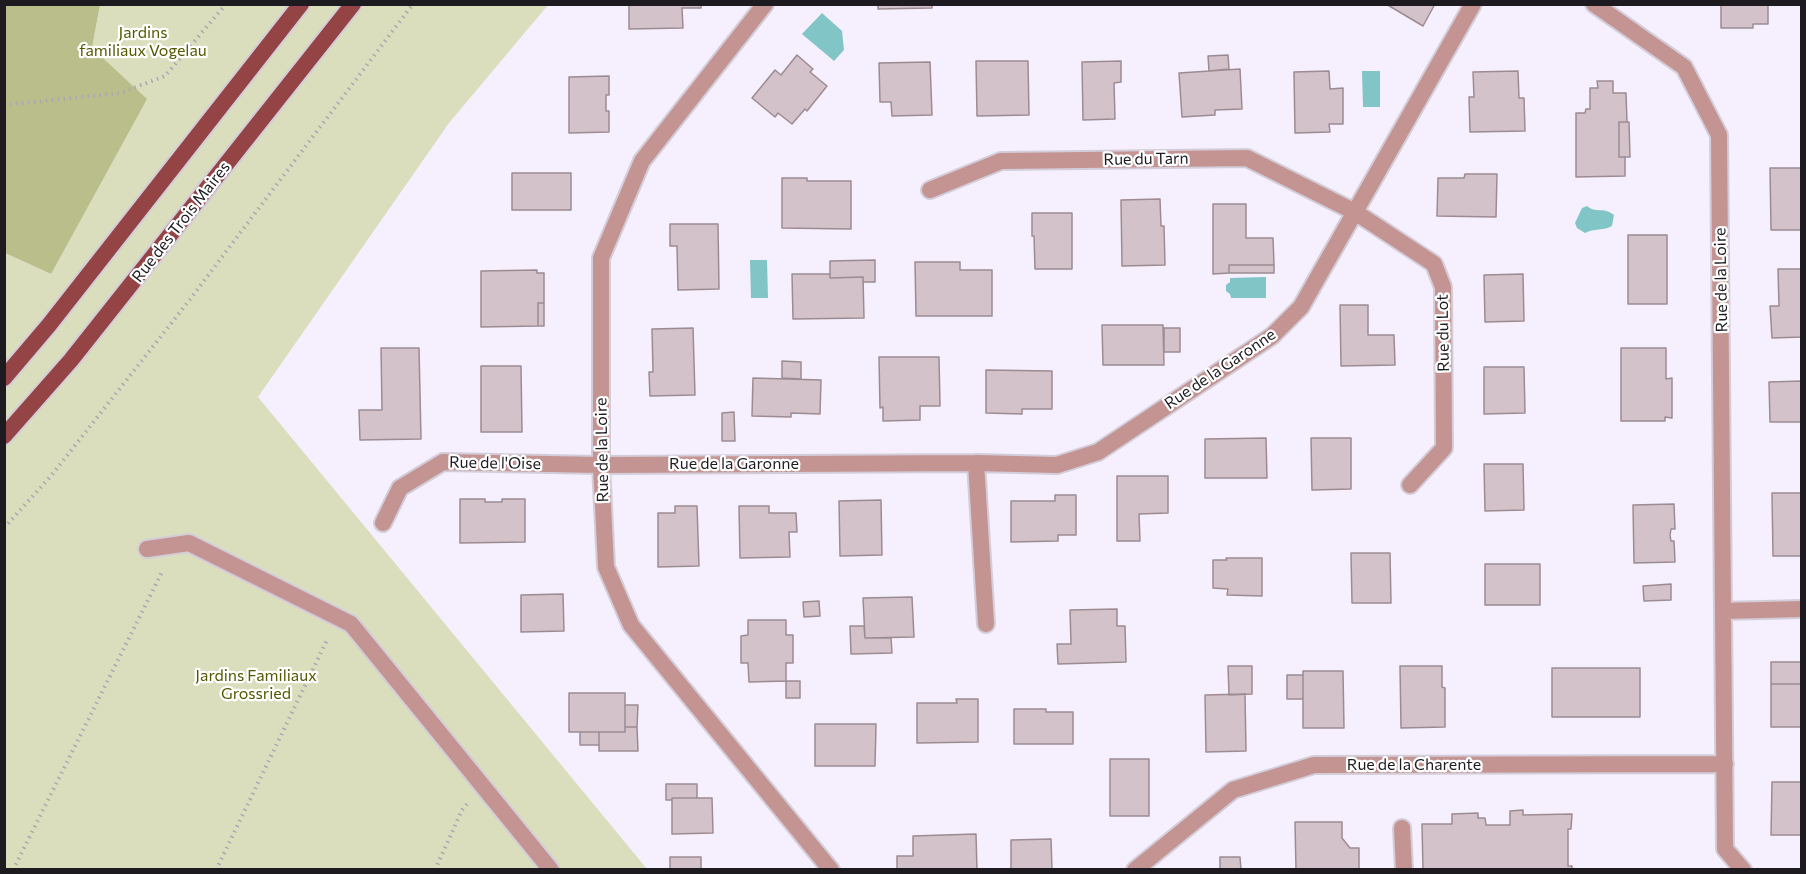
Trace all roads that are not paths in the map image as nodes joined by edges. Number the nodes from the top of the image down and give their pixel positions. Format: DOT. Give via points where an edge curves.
graph roads {
  1 [pos="301,4"];
  2 [pos="353,4"];
  3 [pos="765,4"];
  4 [pos="1473,4"];
  5 [pos="1594,4"];
  6 [pos="930,190"];
  7 [pos="1355,212"];
  8 [pos="4,378"];
  9 [pos="4,436"];
  10 [pos="976,463"];
  11 [pos="601,465"];
  12 [pos="1410,485"];
  13 [pos="383,523"];
  14 [pos="147,549"];
  15 [pos="1802,609"];
  16 [pos="1723,610"];
  17 [pos="986,624"];
  18 [pos="1725,764"];
  19 [pos="1402,828"];
  20 [pos="1740,869"];
  21 [pos="551,870"];
  22 [pos="831,870"];
  23 [pos="1135,870"];
  24 [pos="1404,870"];
  1 -- 8 [label="main road"];
  2 -- 9 [label="main road, Rue des Trois Maires" via="71,360"];
  3 -- 11 [label="street, Rue de la Loire" via="642,161 601,258"];
  4 -- 7 [label="street, Rue de la Garonne"];
  5 -- 16 [label="street, Rue de la Loire" via="1684,67 1719,135"];
  6 -- 7 [label="street, Rue du Tarn" via="1001,161 1247,158"];
  7 -- 10 [label="street, Rue de la Garonne" via="1301,307 1272,336 1098,452 1057,465"];
  7 -- 12 [label="street, Rue du Lot" via="1434,264 1443,287 1444,448"];
  10 -- 11 [label="street, Rue de la Garonne"];
  10 -- 17 [label="street"];
  11 -- 13 [label="street, Rue de l'Oise" via="443,462 400,488"];
  11 -- 22 [label="street, Rue de la Loire" via="606,567 631,625"];
  14 -- 21 [label="street" via="189,543 351,624"];
  15 -- 16 [label="street"];
  16 -- 18 [label="street, Rue de la Loire"];
  18 -- 20 [label="street, Rue de la Loire" via="1725,849"];
  18 -- 23 [label="street, Rue de la Charente" via="1314,765 1233,790"];
  19 -- 24 [label="street"];
}
